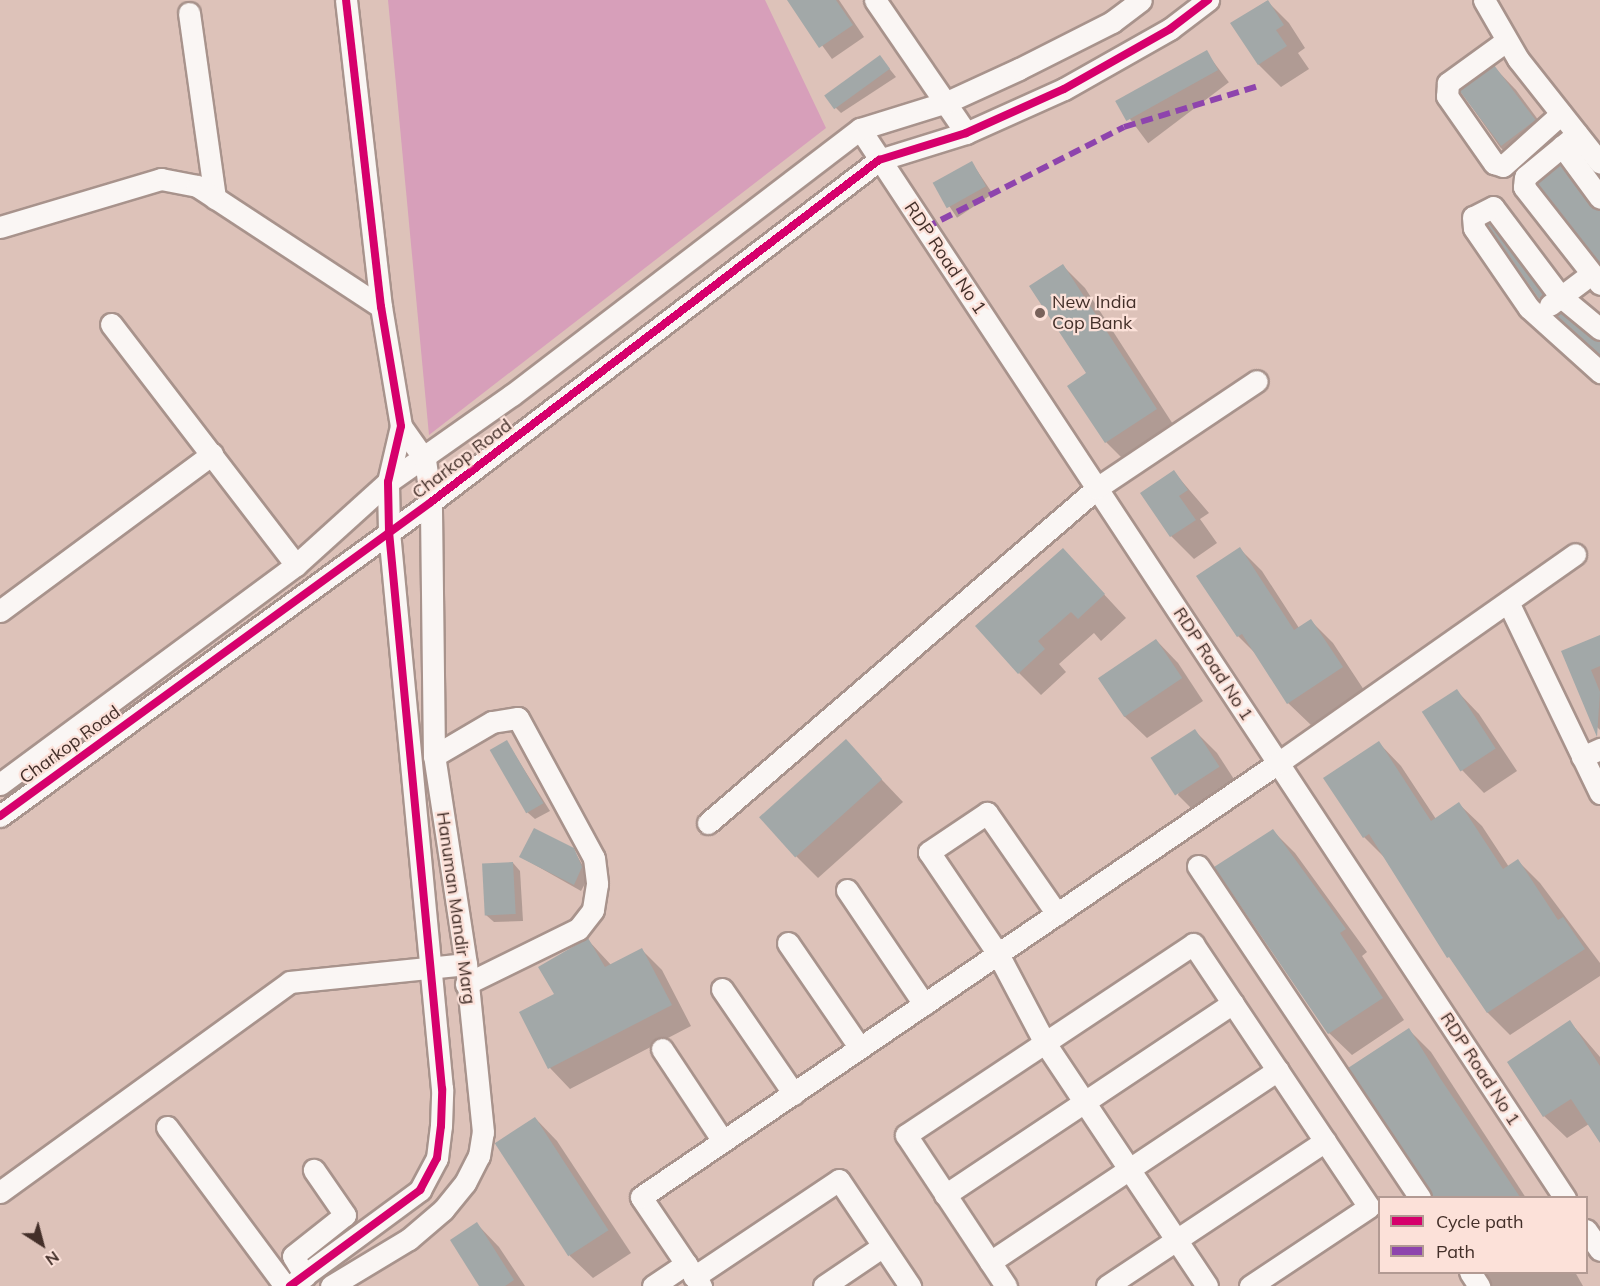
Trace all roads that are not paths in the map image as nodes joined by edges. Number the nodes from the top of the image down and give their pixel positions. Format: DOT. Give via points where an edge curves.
graph roads {
  1 [pos="346,0"];
  2 [pos="874,0"];
  3 [pos="1141,0"];
  4 [pos="1208,0"];
  5 [pos="1484,0"];
  6 [pos="189,14"];
  7 [pos="1506,41"];
  8 [pos="947,102"];
  9 [pos="1561,114"];
  10 [pos="860,129"];
  11 [pos="966,133"];
  12 [pos="1569,140"];
  13 [pos="879,160"];
  14 [pos="1600,163"];
  15 [pos="215,198"];
  16 [pos="1600,198"];
  17 [pos="0,227"];
  18 [pos="1586,279"];
  19 [pos="1600,293"];
  20 [pos="1560,296"];
  21 [pos="381,307"];
  22 [pos="1538,316"];
  23 [pos="111,324"];
  24 [pos="1600,329"];
  25 [pos="1600,372"];
  26 [pos="1257,381"];
  27 [pos="400,426"];
  28 [pos="212,454"];
  29 [pos="425,460"];
  30 [pos="388,482"];
  31 [pos="1097,488"];
  32 [pos="431,502"];
  33 [pos="389,531"];
  34 [pos="1575,554"];
  35 [pos="296,564"];
  36 [pos="1508,602"];
  37 [pos="0,611"];
  38 [pos="1591,753"];
  39 [pos="434,756"];
  40 [pos="1278,763"];
  41 [pos="0,784"];
  42 [pos="1600,793"];
  43 [pos="0,816"];
  44 [pos="708,823"];
  45 [pos="1198,866"];
  46 [pos="847,890"];
  47 [pos="1057,914"];
  48 [pos="788,943"];
  49 [pos="998,954"];
  50 [pos="430,968"];
  51 [pos="466,974"];
  52 [pos="722,989"];
  53 [pos="1233,1003"];
  54 [pos="924,1004"];
  55 [pos="1045,1042"];
  56 [pos="860,1048"];
  57 [pos="662,1049"];
  58 [pos="1278,1070"];
  59 [pos="794,1094"];
  60 [pos="1084,1102"];
  61 [pos="167,1127"];
  62 [pos="723,1141"];
  63 [pos="1325,1141"];
  64 [pos="1129,1169"];
  65 [pos="314,1170"];
  66 [pos="0,1192"];
  67 [pos="945,1195"];
  68 [pos="1419,1196"];
  69 [pos="1564,1196"];
  70 [pos="1588,1232"];
  71 [pos="1176,1240"];
  72 [pos="884,1246"];
  73 [pos="1600,1250"];
  74 [pos="990,1262"];
  75 [pos="694,1276"];
  76 [pos="298,1281"];
  77 [pos="285,1286"];
  78 [pos="331,1286"];
  79 [pos="653,1286"];
  80 [pos="824,1286"];
  81 [pos="910,1286"];
  82 [pos="1006,1286"];
  83 [pos="1107,1286"];
  84 [pos="1207,1286"];
  85 [pos="1250,1286"];
  1 -- 21 [label="street"];
  2 -- 8 [label="street"];
  3 -- 8 [label="street" via="1112,22"];
  4 -- 11 [label="street" via="1170,29 1064,89"];
  5 -- 7 [label="street"];
  6 -- 15 [label="street"];
  7 -- 9 [label="street"];
  7 -- 9 [label="street" via="1448,83 1447,96 1494,163 1503,166"];
  8 -- 10 [label="street"];
  8 -- 11 [label="street"];
  9 -- 12 [label="street"];
  10 -- 13 [label="street, RDP Road No 1"];
  10 -- 29 [label="street, Charkop Road"];
  11 -- 13 [label="street"];
  12 -- 14 [label="street"];
  12 -- 16 [label="street"];
  12 -- 18 [label="street" via="1525,177 1524,187"];
  13 -- 31 [label="street, RDP Road No 1"];
  13 -- 32 [label="street, Charkop Road"];
  15 -- 17 [label="street" via="197,186 161,179"];
  15 -- 21 [label="street"];
  18 -- 19 [label="street"];
  18 -- 20 [label="street"];
  20 -- 22 [label="street"];
  20 -- 22 [label="street" via="1493,207 1473,217 1474,228"];
  20 -- 24 [label="street"];
  21 -- 27 [label="street"];
  22 -- 25 [label="street"];
  23 -- 28 [label="street"];
  26 -- 31 [label="street"];
  27 -- 29 [label="street"];
  27 -- 30 [label="street"];
  28 -- 35 [label="street"];
  28 -- 37 [label="street"];
  29 -- 30 [label="street, Charkop Road"];
  29 -- 32 [label="street, Hanuman Mandir Marg"];
  30 -- 33 [label="street"];
  30 -- 35 [label="street, Charkop Road"];
  31 -- 40 [label="street, RDP Road No 1"];
  31 -- 44 [label="street"];
  32 -- 33 [label="street, Charkop Road"];
  32 -- 39 [label="street, Hanuman Mandir Marg"];
  33 -- 43 [label="street, Charkop Road"];
  33 -- 50 [label="street"];
  34 -- 36 [label="street"];
  35 -- 41 [label="street, Charkop Road"];
  36 -- 38 [label="street"];
  36 -- 40 [label="street"];
  38 -- 42 [label="street"];
  39 -- 51 [label="street, Hanuman Mandir Marg"];
  39 -- 51 [label="street" via="492,722 518,718 594,858 597,884 593,910 578,928"];
  40 -- 47 [label="street"];
  40 -- 69 [label="street, RDP Road No 1"];
  45 -- 68 [label="street"];
  46 -- 54 [label="street"];
  47 -- 49 [label="street"];
  47 -- 49 [label="street" via="987,813 929,852"];
  48 -- 56 [label="street"];
  49 -- 54 [label="street"];
  49 -- 55 [label="street"];
  50 -- 51 [label="street"];
  50 -- 66 [label="street" via="290,982"];
  50 -- 76 [label="street" via="442,1089 437,1158 420,1190"];
  51 -- 78 [label="street, Hanuman Mandir Marg" via="483,1132 479,1156 465,1184 443,1210 409,1239"];
  52 -- 59 [label="street"];
  53 -- 55 [label="street" via="1193,944"];
  53 -- 58 [label="street"];
  53 -- 60 [label="street"];
  54 -- 56 [label="street"];
  55 -- 60 [label="street"];
  55 -- 67 [label="street" via="906,1135"];
  56 -- 59 [label="street"];
  57 -- 62 [label="street"];
  58 -- 63 [label="street"];
  58 -- 64 [label="street"];
  59 -- 62 [label="street"];
  60 -- 64 [label="street"];
  60 -- 67 [label="street"];
  61 -- 77 [label="street"];
  62 -- 75 [label="street" via="641,1197"];
  63 -- 71 [label="street"];
  63 -- 85 [label="street" via="1369,1207"];
  64 -- 71 [label="street"];
  64 -- 74 [label="street"];
  65 -- 76 [label="street" via="345,1215 293,1256"];
  67 -- 74 [label="street"];
  70 -- 73 [label="street"];
  71 -- 83 [label="street"];
  71 -- 84 [label="street"];
  72 -- 75 [label="street" via="839,1180"];
  72 -- 80 [label="street"];
  72 -- 81 [label="street"];
  74 -- 82 [label="street"];
  75 -- 79 [label="street"];
}
